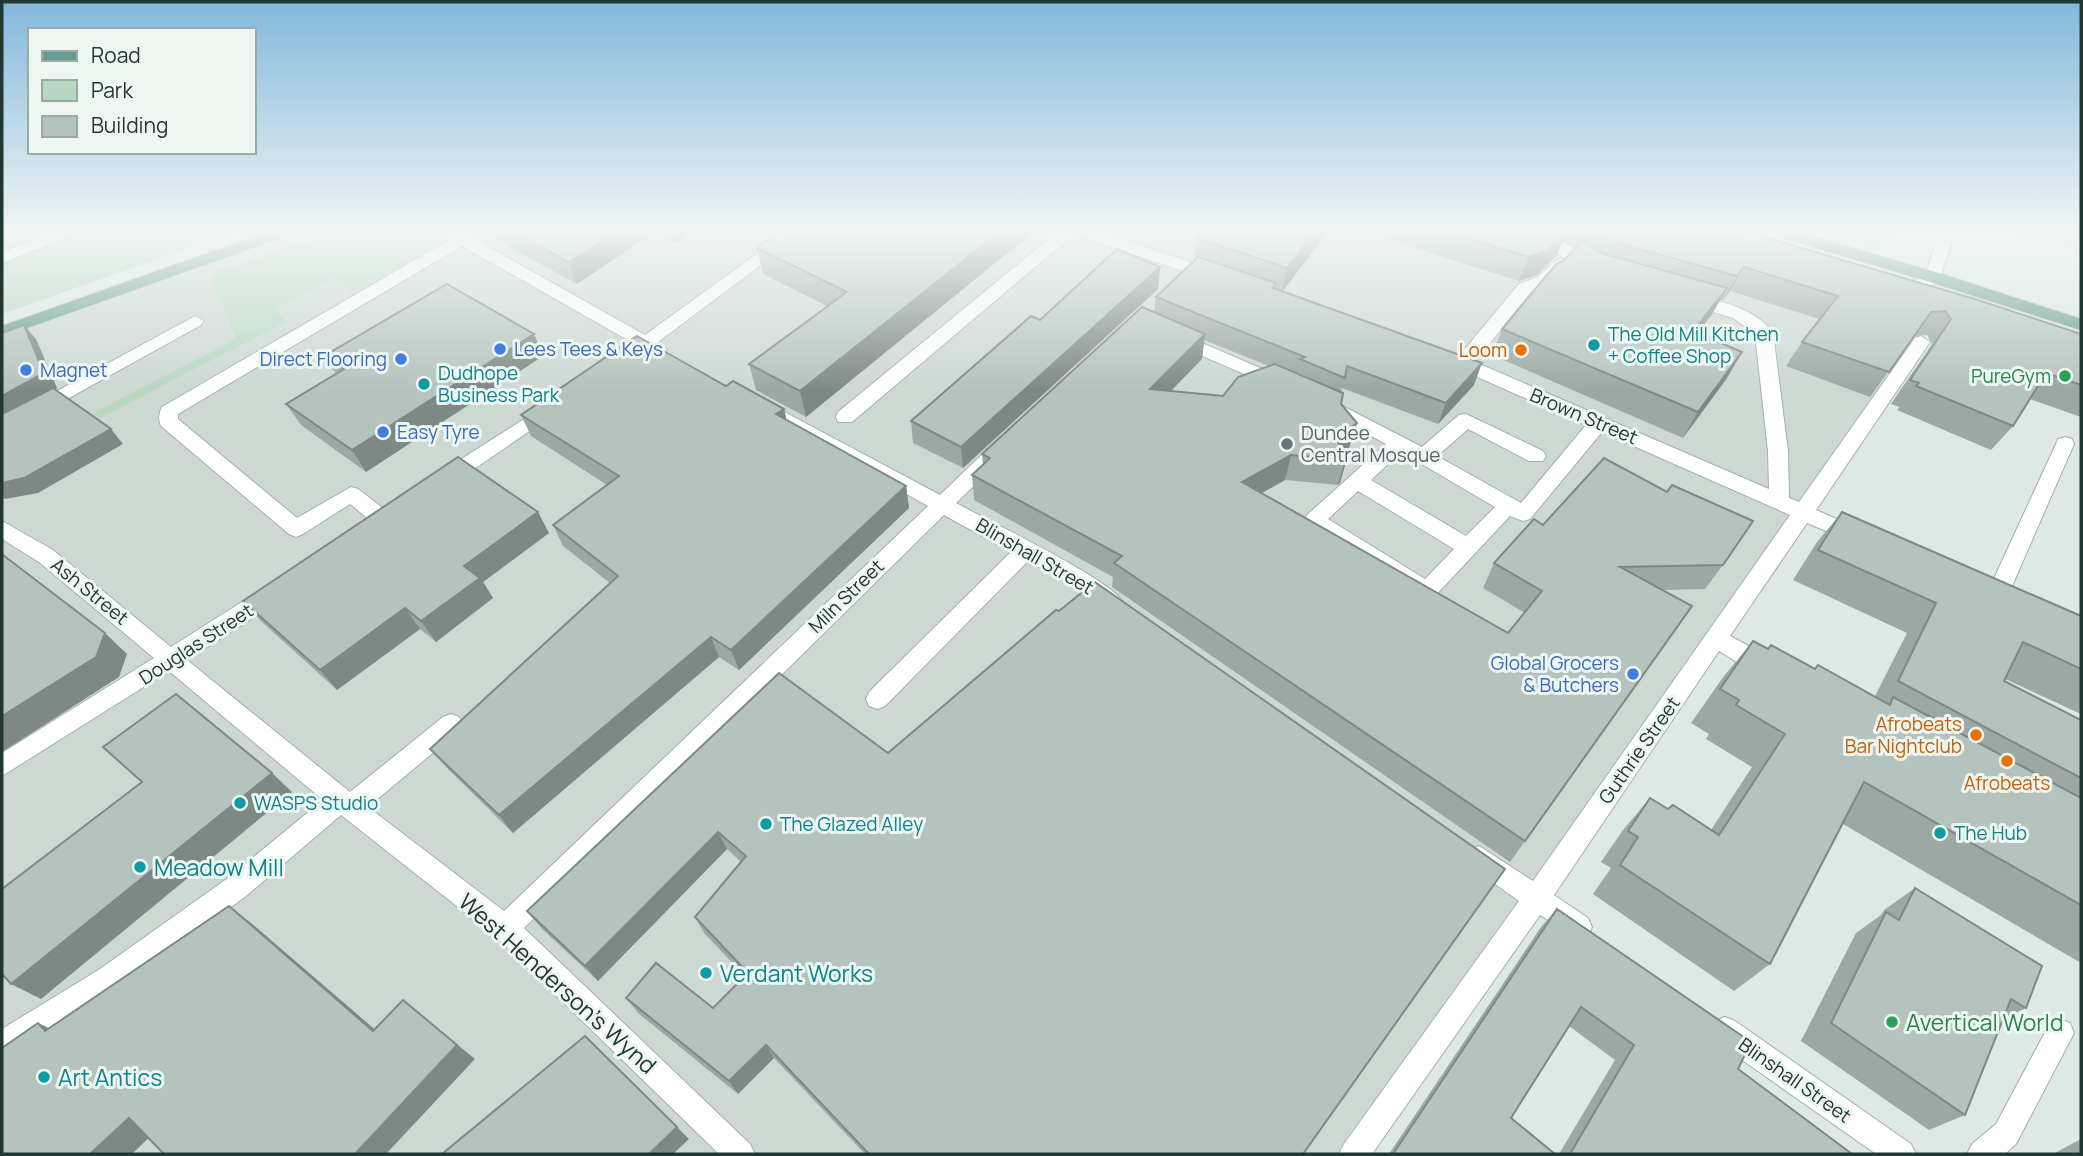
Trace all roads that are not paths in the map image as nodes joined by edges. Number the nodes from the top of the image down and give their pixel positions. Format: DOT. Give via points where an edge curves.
graph roads {
  1 [pos="140,283"];
  2 [pos="374,283"];
  3 [pos="540,283"];
  4 [pos="728,283"];
  5 [pos="1012,283"];
  6 [pos="1177,283"];
  7 [pos="1539,283"];
  8 [pos="1924,283"];
  9 [pos="1951,283"];
  10 [pos="1174,286"];
  11 [pos="1880,286"];
  12 [pos="1668,293"];
  13 [pos="1929,302"];
  14 [pos="195,321"];
  15 [pos="2081,325"];
  16 [pos="1161,331"];
  17 [pos="2,332"];
  18 [pos="1921,342"];
  19 [pos="646,343"];
  20 [pos="1436,352"];
  21 [pos="623,358"];
  22 [pos="681,362"];
  23 [pos="1463,363"];
  24 [pos="1289,387"];
  25 [pos="741,394"];
  26 [pos="566,397"];
  27 [pos="1315,398"];
  28 [pos="845,417"];
  29 [pos="1599,422"];
  30 [pos="2,429"];
  31 [pos="1020,430"];
  32 [pos="1399,443"];
  33 [pos="2065,444"];
  34 [pos="1536,456"];
  35 [pos="1423,457"];
  36 [pos="1357,481"];
  37 [pos="430,489"];
  38 [pos="1779,500"];
  39 [pos="942,503"];
  40 [pos="1508,505"];
  41 [pos="1804,511"];
  42 [pos="2,529"];
  43 [pos="362,534"];
  44 [pos="1468,547"];
  45 [pos="1881,547"];
  46 [pos="1026,550"];
  47 [pos="285,586"];
  48 [pos="1427,590"];
  49 [pos="1450,605"];
  50 [pos="1124,609"];
  51 [pos="2020,611"];
  52 [pos="1716,639"];
  53 [pos="174,659"];
  54 [pos="1788,679"];
  55 [pos="877,699"];
  56 [pos="451,723"];
  57 [pos="2,766"];
  58 [pos="346,804"];
  59 [pos="1465,848"];
  60 [pos="1536,898"];
  61 [pos="505,928"];
  62 [pos="1595,939"];
  63 [pos="1709,1019"];
  64 [pos="2060,1033"];
  65 [pos="2,1045"];
  66 [pos="740,1154"];
  67 [pos="1354,1154"];
  68 [pos="1901,1154"];
  69 [pos="1982,1154"];
  1 -- 17 [label="main road"];
  2 -- 43 [label="street" via="169,411 168,421 296,529 351,494 390,516"];
  3 -- 19 [label="street"];
  4 -- 19 [label="street"];
  5 -- 28 [label="street"];
  6 -- 10 [label="street"];
  7 -- 23 [label="street" via="1525,288"];
  8 -- 11 [label="street"];
  9 -- 15 [label="main road"];
  11 -- 13 [label="main road"];
  12 -- 38 [label="street" via="1741,314 1765,333"];
  14 -- 30 [label="street"];
  16 -- 24 [label="street"];
  18 -- 41 [label="street, Guthrie Street"];
  19 -- 21 [label="street"];
  19 -- 22 [label="street"];
  20 -- 23 [label="street, Brown Street"];
  23 -- 29 [label="street, Brown Street"];
  25 -- 39 [label="street, Blinshall Street"];
  26 -- 37 [label="street"];
  27 -- 32 [label="street"];
  29 -- 38 [label="street, Brown Street"];
  29 -- 40 [label="street" via="1522,514"];
  31 -- 39 [label="street, Miln Street"];
  32 -- 35 [label="street"];
  32 -- 36 [label="street"];
  33 -- 51 [label="street" via="1989,597"];
  34 -- 35 [label="street" via="1466,420"];
  35 -- 40 [label="street"];
  36 -- 44 [label="street"];
  36 -- 48 [label="street" via="1314,520"];
  38 -- 41 [label="street, Brown Street"];
  39 -- 46 [label="street, Blinshall Street"];
  39 -- 61 [label="street, Miln Street"];
  40 -- 44 [label="street"];
  41 -- 45 [label="street, Brown Street"];
  41 -- 52 [label="street, Guthrie Street"];
  42 -- 53 [label="street, Ash Street" via="46,556"];
  44 -- 48 [label="street"];
  46 -- 50 [label="street, Blinshall Street"];
  46 -- 55 [label="street"];
  47 -- 53 [label="street, Douglas Street"];
  48 -- 49 [label="street"];
  52 -- 54 [label="street"];
  52 -- 60 [label="street, Guthrie Street"];
  53 -- 57 [label="street, Douglas Street"];
  53 -- 58 [label="street, West Henderson's Wynd"];
  56 -- 58 [label="street"];
  58 -- 61 [label="street, West Henderson's Wynd"];
  58 -- 65 [label="street" via="141,956"];
  59 -- 60 [label="street"];
  60 -- 62 [label="street"];
  60 -- 67 [label="street, Guthrie Street"];
  61 -- 66 [label="street, West Henderson's Wynd" via="593,1031"];
  63 -- 68 [label="street, Blinshall Street"];
  64 -- 69 [label="street" via="2006,1135"];
}
